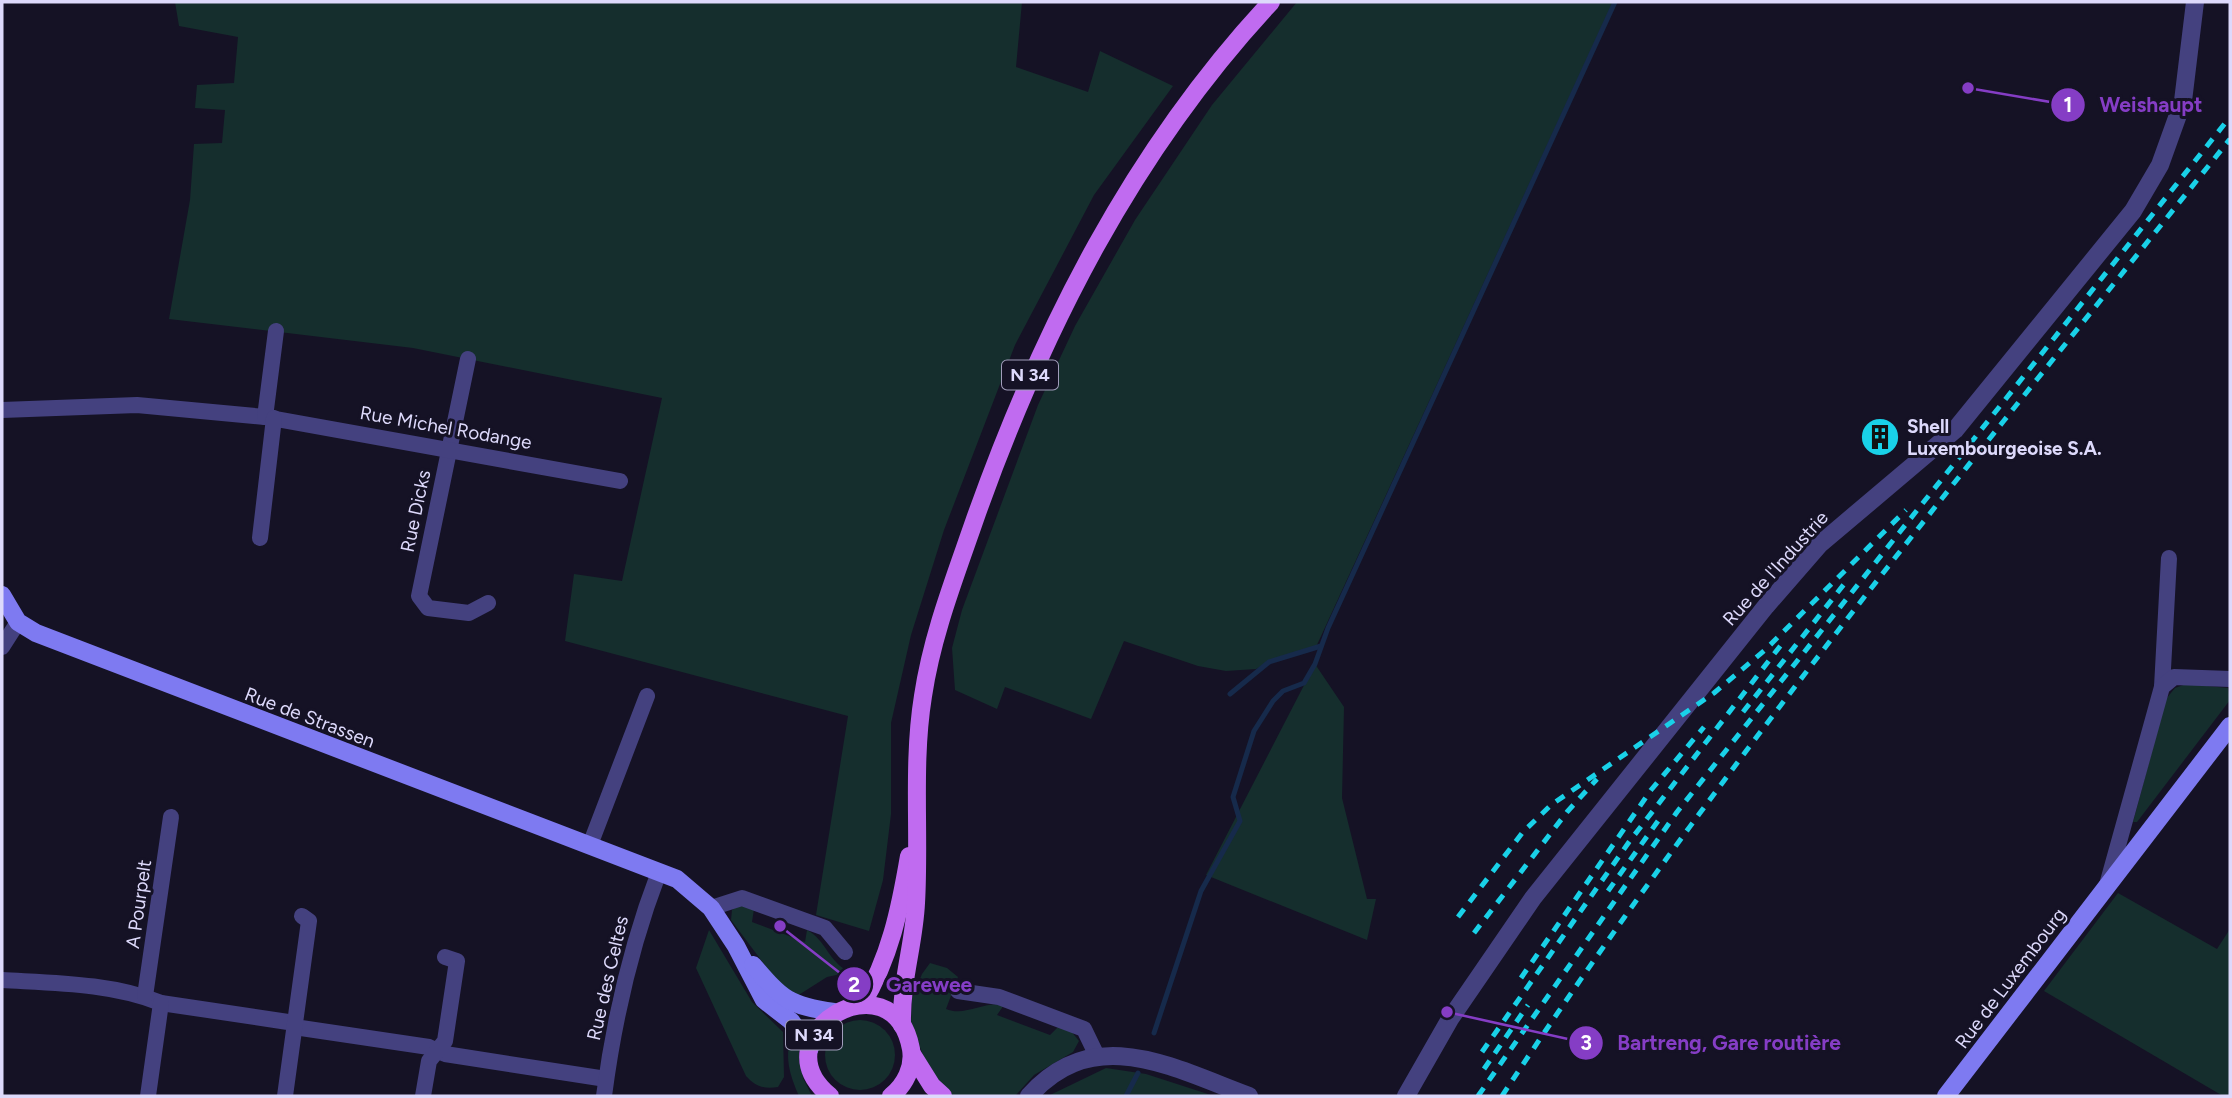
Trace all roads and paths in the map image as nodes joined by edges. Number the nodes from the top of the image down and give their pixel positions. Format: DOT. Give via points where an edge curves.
graph roads {
  1 [pos="1271,2"];
  2 [pos="2195,2"];
  3 [pos="276,331"];
  4 [pos="468,359"];
  5 [pos="2,410"];
  6 [pos="269,418"];
  7 [pos="449,448"];
  8 [pos="620,481"];
  9 [pos="260,538"];
  10 [pos="2169,558"];
  11 [pos="2,595"];
  12 [pos="488,603"];
  13 [pos="18,622"];
  14 [pos="2,647"];
  15 [pos="2230,680"];
  16 [pos="2162,687"];
  17 [pos="648,696"];
  18 [pos="2230,726"];
  19 [pos="917,803"];
  20 [pos="172,817"];
  21 [pos="590,845"];
  22 [pos="659,872"];
  23 [pos="2107,885"];
  24 [pos="711,908"];
  25 [pos="302,916"];
  26 [pos="736,946"];
  27 [pos="845,953"];
  28 [pos="444,957"];
  29 [pos="2,980"];
  30 [pos="958,991"];
  31 [pos="153,999"];
  32 [pos="862,1004"];
  33 [pos="834,1012"];
  34 [pos="295,1025"];
  35 [pos="902,1025"];
  36 [pos="810,1048"];
  37 [pos="437,1051"];
  38 [pos="912,1054"];
  39 [pos="1097,1056"];
  40 [pos="606,1079"];
  41 [pos="825,1094"];
  42 [pos="148,1096"];
  43 [pos="285,1096"];
  44 [pos="423,1096"];
  45 [pos="604,1096"];
  46 [pos="894,1096"];
  47 [pos="943,1096"];
  48 [pos="1028,1096"];
  49 [pos="1249,1096"];
  50 [pos="1406,1096"];
  51 [pos="1946,1096"];
  1 -- 19 [label="main road, N 34" via="1200,87 1136,178 1078,276 1031,373 999,451 929,660 918,727"];
  2 -- 50 [label="street, Rue de l'Industrie" via="2183,101 2160,165 2133,211 1955,430 1819,545 1766,606 1533,898 1450,1019"];
  3 -- 6 [label="street"];
  4 -- 7 [label="street, Rue Dicks"];
  5 -- 6 [label="street, Rue Michel Rodange" via="137,405"];
  6 -- 7 [label="street, Rue Michel Rodange"];
  6 -- 9 [label="street"];
  7 -- 8 [label="street, Rue Michel Rodange"];
  7 -- 12 [label="street, Rue Dicks" via="419,596 428,608 469,614"];
  10 -- 16 [label="street, Rue de Luxembourg"];
  11 -- 13 [label="main road"];
  13 -- 14 [label="street"];
  13 -- 21 [label="main road, Rue de Strassen" via="207,701"];
  15 -- 16 [label="street" via="2174,677"];
  16 -- 23 [label="street, Rue de Luxembourg"];
  17 -- 21 [label="street"];
  18 -- 23 [label="main road, Rue de Luxembourg"];
  19 -- 32 [label="main road, N 34" via="891,943"];
  19 -- 35 [label="main road, N 34" via="916,907 901,990"];
  20 -- 31 [label="street, A Pourpelt"];
  21 -- 22 [label="main road, Rue de Strassen"];
  22 -- 24 [label="main road, Rue de Strassen" via="694,891"];
  22 -- 40 [label="street, Rue des Celtes" via="633,943"];
  23 -- 51 [label="main road, Rue de Luxembourg"];
  24 -- 26 [label="main road, Rue de Strassen"];
  24 -- 27 [label="street" via="742,898 825,928"];
  25 -- 34 [label="street" via="309,921"];
  26 -- 33 [label="main road, Rue de Strassen" via="780,996 800,1008"];
  26 -- 36 [label="main road, Rue de Strassen" via="764,1000 792,1021"];
  28 -- 37 [label="street" via="457,961 445,1041"];
  29 -- 31 [label="street" via="68,984"];
  30 -- 39 [label="street" via="999,997 1084,1029"];
  31 -- 34 [label="street"];
  31 -- 42 [label="street, A Pourpelt"];
  32 -- 33 [label="main road, N 34"];
  32 -- 35 [label="main road, N 34" via="877,1007"];
  33 -- 36 [label="main road, N 34" via="815,1033"];
  34 -- 37 [label="street"];
  34 -- 43 [label="street"];
  35 -- 38 [label="main road, N 34"];
  36 -- 41 [label="main road, N 34" via="815,1078"];
  37 -- 40 [label="street"];
  37 -- 44 [label="street" via="429,1061"];
  38 -- 46 [label="main road" via="907,1076"];
  38 -- 47 [label="main road"];
  39 -- 48 [label="street" via="1067,1066"];
  39 -- 49 [label="street" via="1119,1054 1154,1060"];
  40 -- 45 [label="street, Rue des Celtes"];
}
